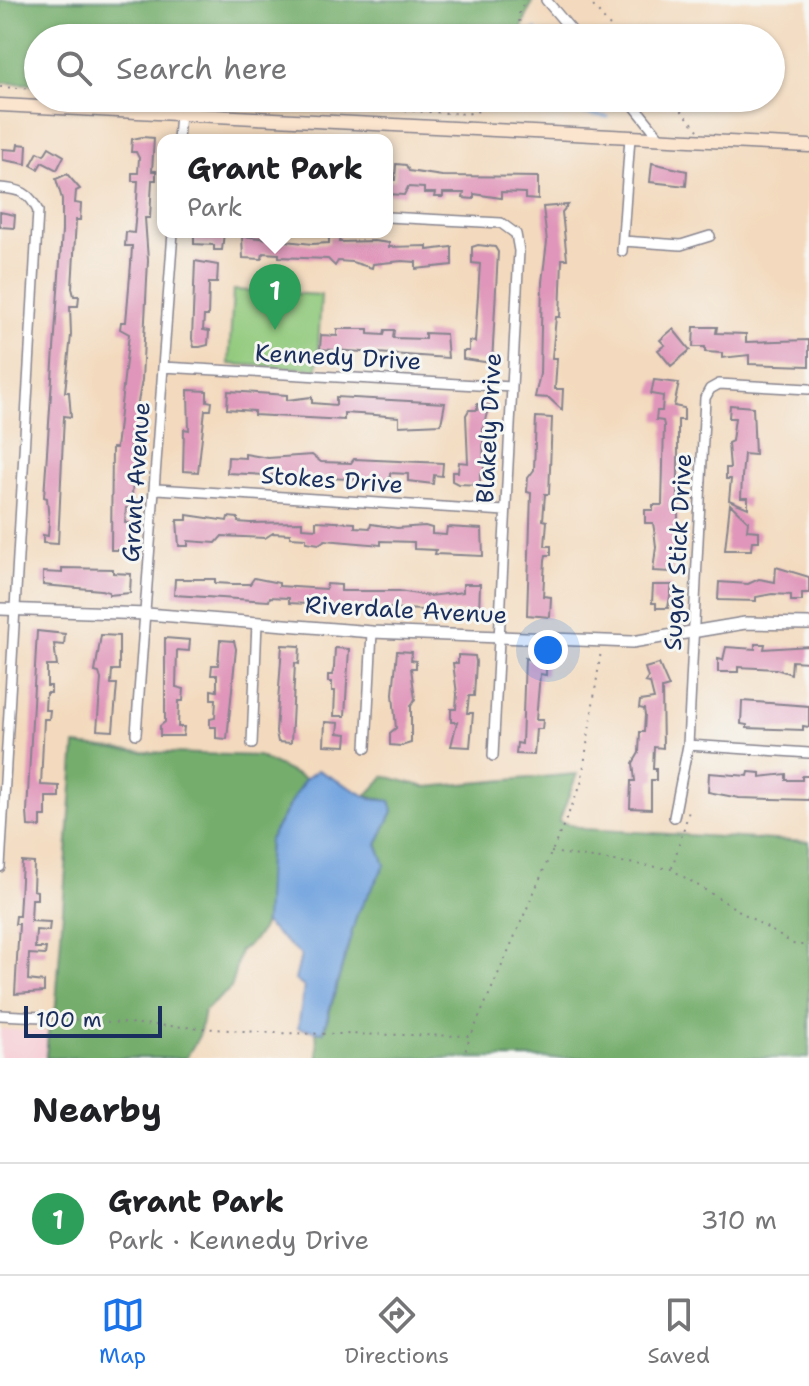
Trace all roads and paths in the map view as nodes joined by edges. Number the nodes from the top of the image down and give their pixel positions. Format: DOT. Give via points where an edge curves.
graph roads {
  1 [pos="526,0"];
  2 [pos="546,0"];
  3 [pos="588,0"];
  4 [pos="519,24"];
  5 [pos="566,24"];
  6 [pos="608,24"];
  7 [pos="0,87"];
  8 [pos="24,88"];
  9 [pos="0,105"];
  10 [pos="24,106"];
  11 [pos="158,112"];
  12 [pos="430,112"];
  13 [pos="475,112"];
  14 [pos="639,112"];
  15 [pos="682,112"];
  16 [pos="180,113"];
  17 [pos="178,134"];
  18 [pos="630,137"];
  19 [pos="660,138"];
  20 [pos="706,141"];
  21 [pos="809,146"];
  22 [pos="0,188"];
  23 [pos="393,217"];
  24 [pos="710,236"];
  25 [pos="173,238"];
  26 [pos="163,367"];
  27 [pos="512,387"];
  28 [pos="809,389"];
  29 [pos="157,489"];
  30 [pos="505,511"];
  31 [pos="0,609"];
  32 [pos="15,610"];
  33 [pos="147,614"];
  34 [pos="257,622"];
  35 [pos="809,624"];
  36 [pos="693,631"];
  37 [pos="372,632"];
  38 [pos="499,637"];
  39 [pos="602,641"];
  40 [pos="136,734"];
  41 [pos="252,744"];
  42 [pos="688,745"];
  43 [pos="366,748"];
  44 [pos="809,753"];
  45 [pos="493,756"];
  46 [pos="2,802"];
  47 [pos="689,811"];
  48 [pos="674,817"];
  49 [pos="550,852"];
  50 [pos="0,867"];
  51 [pos="671,869"];
  52 [pos="809,945"];
  53 [pos="0,1015"];
  54 [pos="42,1017"];
  55 [pos="471,1036"];
  56 [pos="463,1058"];
  1 -- 4 [label="path"];
  2 -- 5 [label="street"];
  3 -- 6 [label="path"];
  7 -- 8 [label="path"];
  9 -- 10 [label="main road"];
  11 -- 16 [label="main road"];
  12 -- 13 [label="path"];
  14 -- 19 [label="street"];
  15 -- 20 [label="path"];
  16 -- 17 [label="street"];
  16 -- 18 [label="main road"];
  18 -- 19 [label="main road"];
  18 -- 24 [label="street" via="623,246 681,245"];
  19 -- 20 [label="main road"];
  20 -- 21 [label="main road"];
  22 -- 32 [label="street" via="31,197 38,211"];
  23 -- 27 [label="street, Blakely Drive" via="501,223 516,234"];
  25 -- 26 [label="street, Grant Avenue"];
  26 -- 27 [label="street, Kennedy Drive"];
  26 -- 29 [label="street, Grant Avenue"];
  27 -- 30 [label="street, Blakely Drive"];
  28 -- 36 [label="street, Sugar Stick Drive" via="719,384 705,398"];
  29 -- 30 [label="street, Stokes Drive"];
  29 -- 33 [label="street, Grant Avenue"];
  30 -- 38 [label="street, Blakely Drive"];
  31 -- 32 [label="street, Riverdale Avenue"];
  32 -- 33 [label="street, Riverdale Avenue"];
  32 -- 46 [label="street"];
  33 -- 34 [label="street, Riverdale Avenue"];
  33 -- 40 [label="street, Grant Avenue"];
  34 -- 37 [label="street, Riverdale Avenue"];
  34 -- 41 [label="street"];
  35 -- 36 [label="street, Riverdale Avenue" via="745,623"];
  36 -- 39 [label="street, Riverdale Avenue" via="632,642"];
  36 -- 42 [label="street, Sugar Stick Drive"];
  37 -- 38 [label="street, Riverdale Avenue"];
  37 -- 43 [label="street"];
  38 -- 39 [label="street, Riverdale Avenue"];
  38 -- 45 [label="street, Blakely Drive"];
  39 -- 49 [label="path" via="581,785"];
  42 -- 44 [label="street"];
  42 -- 48 [label="street, Sugar Stick Drive"];
  46 -- 50 [label="street"];
  47 -- 51 [label="path"];
  49 -- 51 [label="path"];
  49 -- 55 [label="path"];
  51 -- 52 [label="path" via="795,945"];
  53 -- 54 [label="street"];
  54 -- 55 [label="path" via="274,1033"];
  55 -- 56 [label="path"];
}
